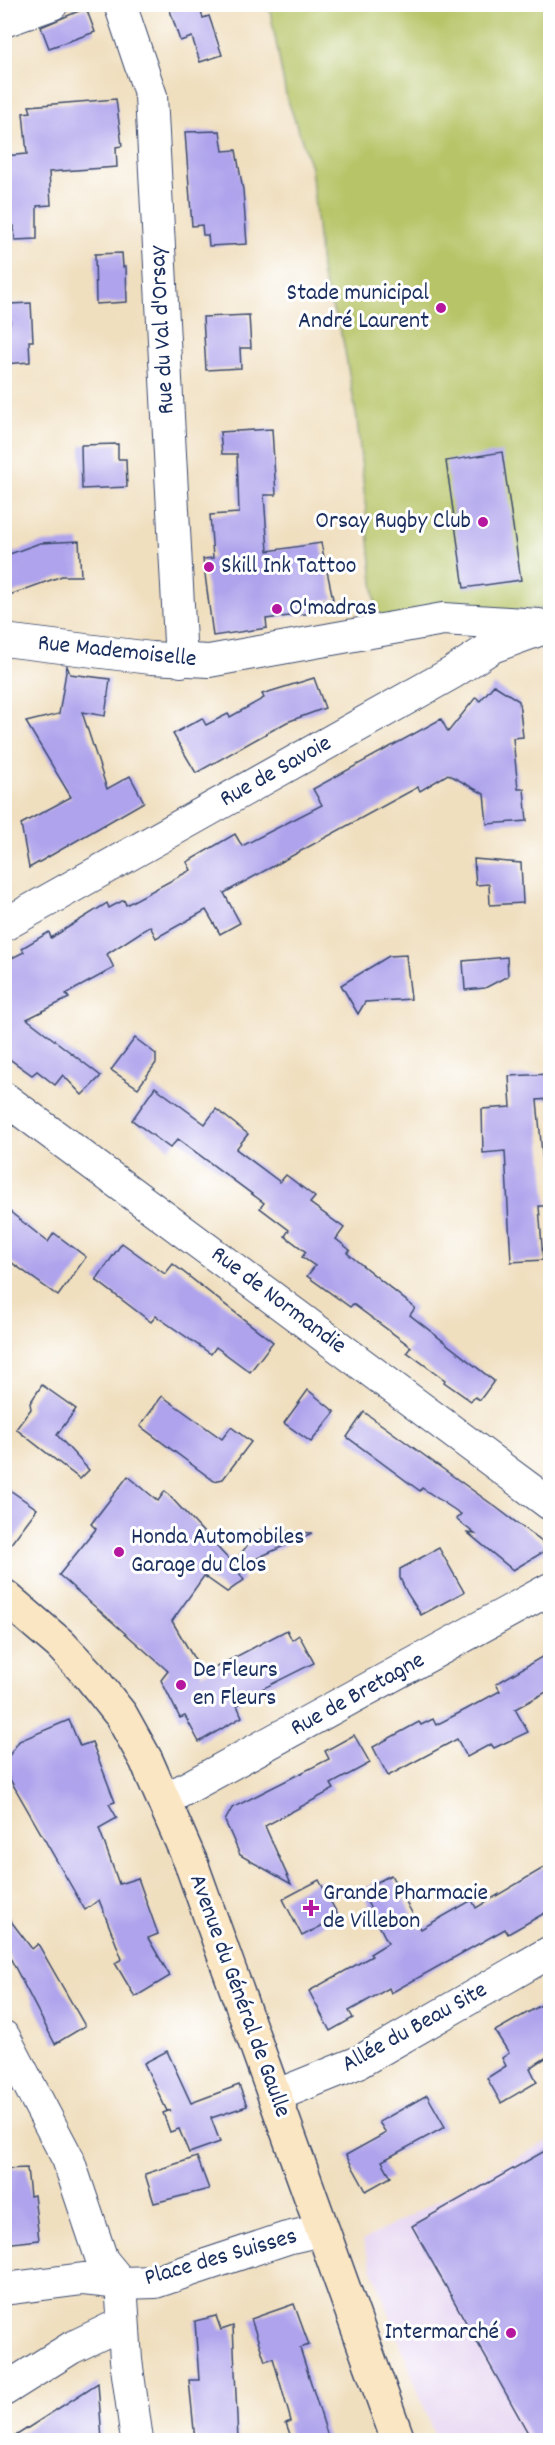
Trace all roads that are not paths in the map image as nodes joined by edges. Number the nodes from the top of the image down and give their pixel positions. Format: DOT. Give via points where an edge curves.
graph roads {
  1 [pos="52,4"];
  2 [pos="120,4"];
  3 [pos="4,21"];
  4 [pos="550,629"];
  5 [pos="4,640"];
  6 [pos="182,661"];
  7 [pos="4,925"];
  8 [pos="4,1098"];
  9 [pos="550,1504"];
  10 [pos="550,1588"];
  11 [pos="4,1596"];
  12 [pos="165,1800"];
  13 [pos="550,1952"];
  14 [pos="4,2037"];
  15 [pos="275,2096"];
  16 [pos="322,2230"];
  17 [pos="121,2283"];
  18 [pos="4,2289"];
  19 [pos="123,2323"];
  20 [pos="4,2390"];
  21 [pos="136,2440"];
  22 [pos="398,2440"];
  1 -- 3 [label="street"];
  2 -- 6 [label="street, Rue du Val d'Orsay" via="151,96"];
  4 -- 6 [label="street, Rue Mademoiselle" via="443,619 209,662"];
  4 -- 7 [label="street, Rue de Savoie" via="492,647"];
  5 -- 6 [label="street, Rue Mademoiselle"];
  8 -- 9 [label="street, Rue de Normandie"];
  10 -- 12 [label="street, Rue de Bretagne"];
  11 -- 12 [label="main road, Avenue du Général de Gaulle" via="60,1644 96,1683 121,1715"];
  12 -- 15 [label="main road, Avenue du Général de Gaulle"];
  13 -- 15 [label="street, Allée du Beau Site" via="359,2062"];
  14 -- 17 [label="street" via="68,2159 102,2260"];
  15 -- 16 [label="main road, Avenue du Général de Gaulle"];
  16 -- 17 [label="street, Place des Suisses" via="155,2282"];
  16 -- 22 [label="main road, Avenue du Général de Gaulle"];
  17 -- 18 [label="street, Place des Suisses" via="83,2279"];
  17 -- 19 [label="street"];
  19 -- 20 [label="street" via="71,2348"];
  19 -- 21 [label="street"];
}
